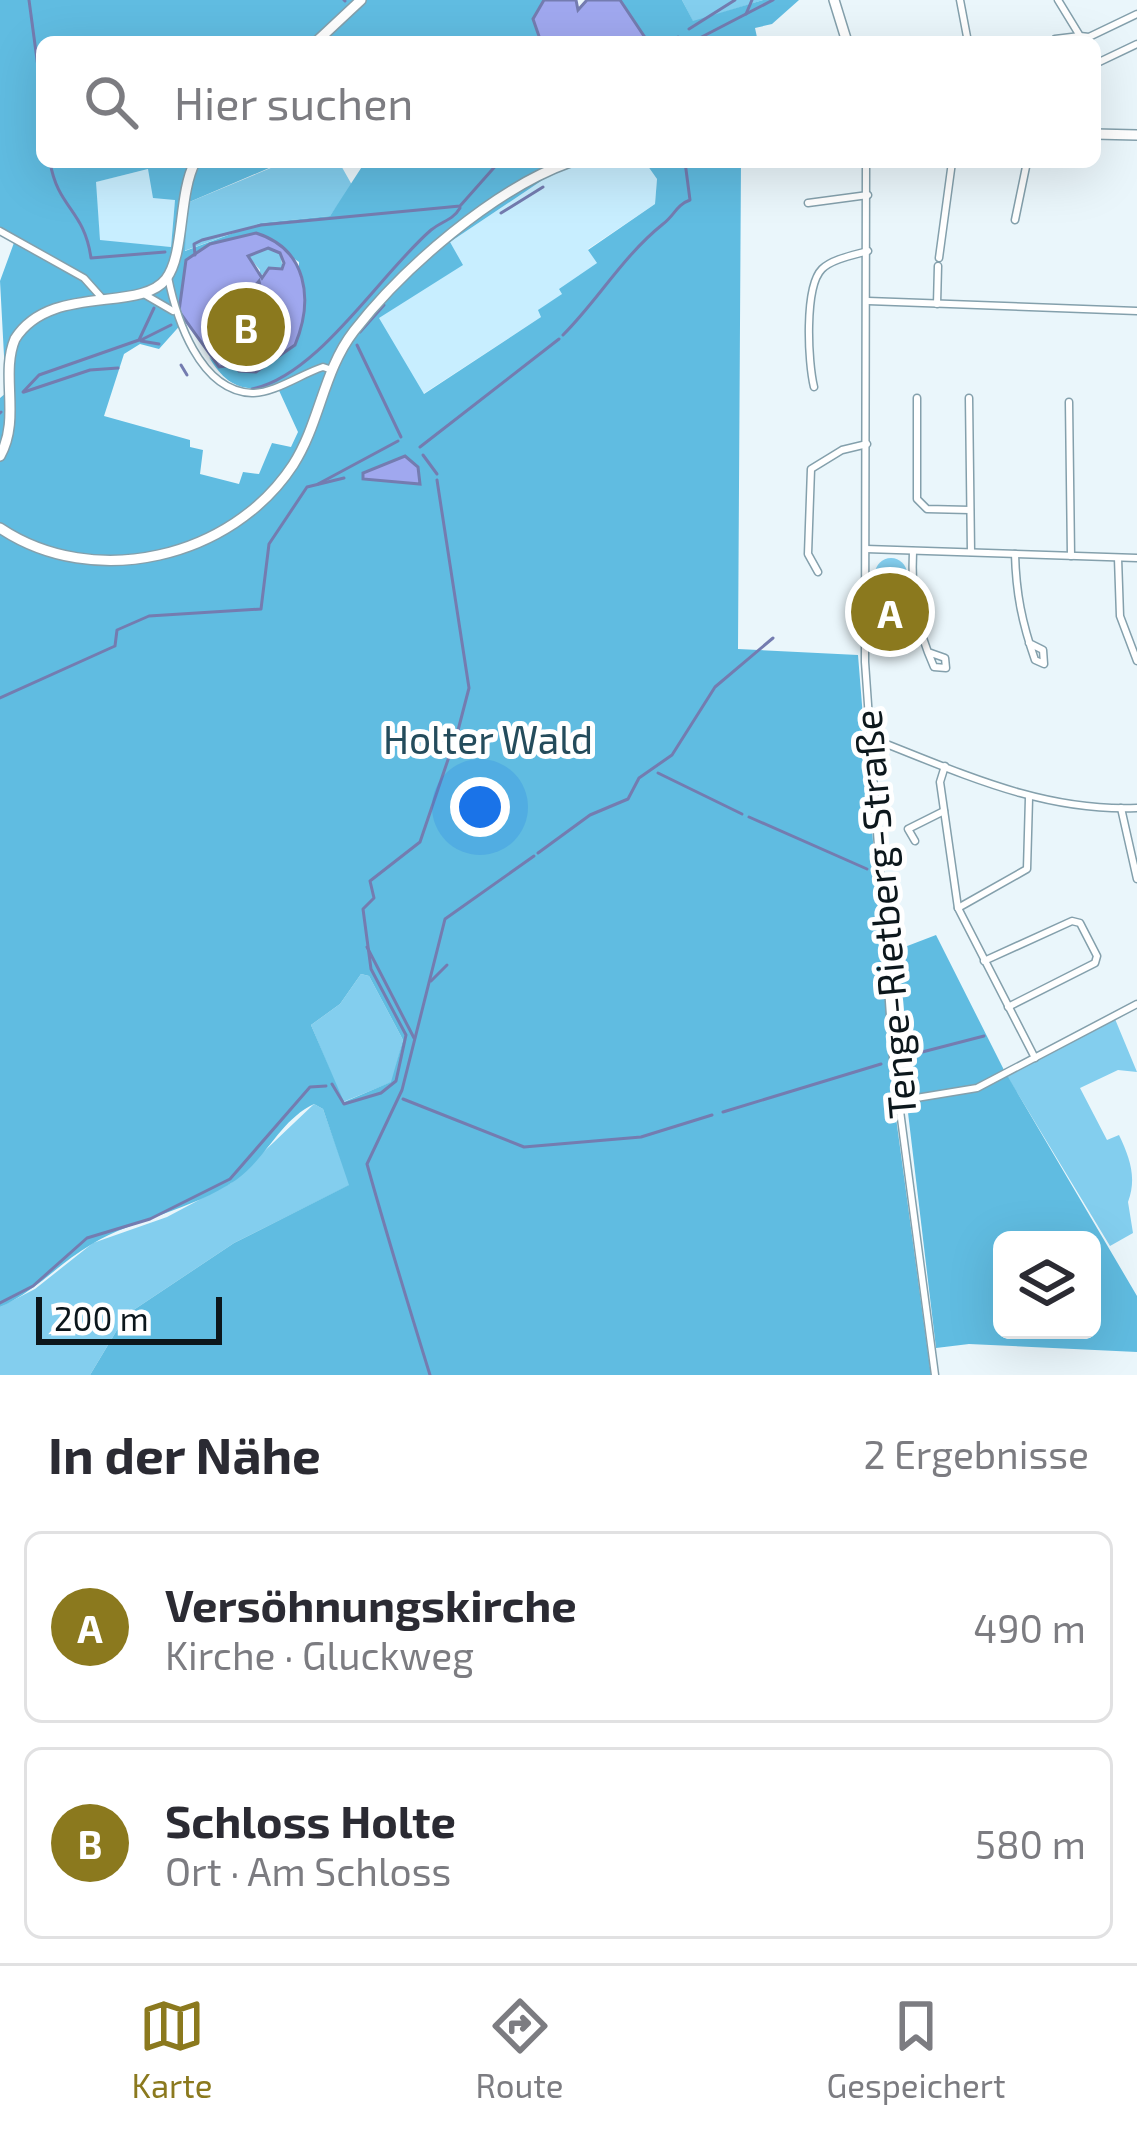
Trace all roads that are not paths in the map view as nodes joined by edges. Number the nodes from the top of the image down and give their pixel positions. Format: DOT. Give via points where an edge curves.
graph roads {
  1 [pos="361,0"];
  2 [pos="834,0"];
  3 [pos="972,0"];
  4 [pos="1058,0"];
  5 [pos="961,3"];
  6 [pos="1137,14"];
  7 [pos="322,36"];
  8 [pos="845,36"];
  9 [pos="967,36"];
  10 [pos="1080,36"];
  11 [pos="1093,36"];
  12 [pos="1136,48"];
  13 [pos="1101,62"];
  14 [pos="1101,134"];
  15 [pos="1137,135"];
  16 [pos="192,168"];
  17 [pos="560,168"];
  18 [pos="866,168"];
  19 [pos="951,168"];
  20 [pos="1026,168"];
  21 [pos="868,195"];
  22 [pos="808,203"];
  23 [pos="1015,220"];
  24 [pos="0,231"];
  25 [pos="868,250"];
  26 [pos="168,277"];
  27 [pos="142,293"];
  28 [pos="100,297"];
  29 [pos="868,301"];
  30 [pos="937,304"];
  31 [pos="173,311"];
  32 [pos="1137,311"];
  33 [pos="5,348"];
  34 [pos="332,370"];
  35 [pos="814,387"];
  36 [pos="917,398"];
  37 [pos="969,398"];
  38 [pos="1069,402"];
  39 [pos="867,444"];
  40 [pos="0,457"];
  41 [pos="970,510"];
  42 [pos="0,528"];
  43 [pos="866,549"];
  44 [pos="913,550"];
  45 [pos="970,552"];
  46 [pos="1016,554"];
  47 [pos="1071,556"];
  48 [pos="1118,558"];
  49 [pos="1137,558"];
  50 [pos="818,572"];
  51 [pos="1029,643"];
  52 [pos="1133,643"];
  53 [pos="928,652"];
  54 [pos="1137,661"];
  55 [pos="870,738"];
  56 [pos="945,766"];
  57 [pos="1029,798"];
  58 [pos="1121,808"];
  59 [pos="1137,808"];
  60 [pos="944,811"];
  61 [pos="915,841"];
  62 [pos="1137,879"];
  63 [pos="958,908"];
  64 [pos="984,961"];
  65 [pos="1137,1004"];
  66 [pos="1008,1007"];
  67 [pos="1035,1058"];
  68 [pos="898,1101"];
  69 [pos="934,1375"];
  1 -- 7 [label="street"];
  2 -- 8 [label="street"];
  3 -- 5 [label="street"];
  4 -- 10 [label="street"];
  5 -- 9 [label="street"];
  6 -- 11 [label="street"];
  12 -- 13 [label="street"];
  14 -- 15 [label="street"];
  16 -- 26 [label="street"];
  17 -- 34 [label="street" via="435,248 359,325"];
  18 -- 21 [label="street, Tenge-Rietberg-Straße"];
  19 -- 30 [label="street"];
  20 -- 23 [label="street"];
  21 -- 22 [label="street"];
  21 -- 25 [label="street, Tenge-Rietberg-Straße"];
  24 -- 28 [label="street" via="84,278"];
  25 -- 29 [label="street, Tenge-Rietberg-Straße"];
  25 -- 35 [label="street" via="829,264 814,283"];
  26 -- 27 [label="street"];
  26 -- 31 [label="street"];
  27 -- 28 [label="street"];
  27 -- 31 [label="street"];
  28 -- 33 [label="street" via="39,317"];
  29 -- 30 [label="street"];
  29 -- 39 [label="street, Tenge-Rietberg-Straße"];
  30 -- 32 [label="street"];
  31 -- 34 [label="street" via="198,354 235,389 264,391"];
  33 -- 40 [label="street" via="12,428"];
  34 -- 42 [label="street" via="307,441 273,493 186,548 134,560 74,557"];
  36 -- 41 [label="street" via="917,499 927,509"];
  37 -- 41 [label="street"];
  38 -- 47 [label="street"];
  39 -- 43 [label="street, Tenge-Rietberg-Straße"];
  39 -- 50 [label="street" via="811,469 808,554"];
  41 -- 45 [label="street"];
  43 -- 44 [label="street"];
  43 -- 55 [label="street, Tenge-Rietberg-Straße"];
  44 -- 45 [label="street"];
  44 -- 53 [label="street" via="913,615"];
  45 -- 46 [label="street"];
  46 -- 47 [label="street"];
  46 -- 51 [label="street" via="1017,607"];
  47 -- 48 [label="street"];
  48 -- 49 [label="street"];
  48 -- 52 [label="street" via="1120,616"];
  52 -- 54 [label="street"];
  55 -- 56 [label="street"];
  55 -- 68 [label="street, Tenge-Rietberg-Straße"];
  56 -- 57 [label="street"];
  56 -- 60 [label="street"];
  57 -- 58 [label="street"];
  57 -- 63 [label="street" via="1027,869"];
  58 -- 59 [label="street"];
  58 -- 62 [label="street"];
  60 -- 61 [label="street" via="908,829"];
  60 -- 63 [label="street"];
  63 -- 64 [label="street"];
  64 -- 66 [label="street"];
  64 -- 66 [label="street" via="1080,922 1095,963"];
  65 -- 67 [label="street"];
  66 -- 67 [label="street"];
  67 -- 68 [label="street" via="977,1088"];
  68 -- 69 [label="street, Tenge-Rietberg-Straße"];
}
